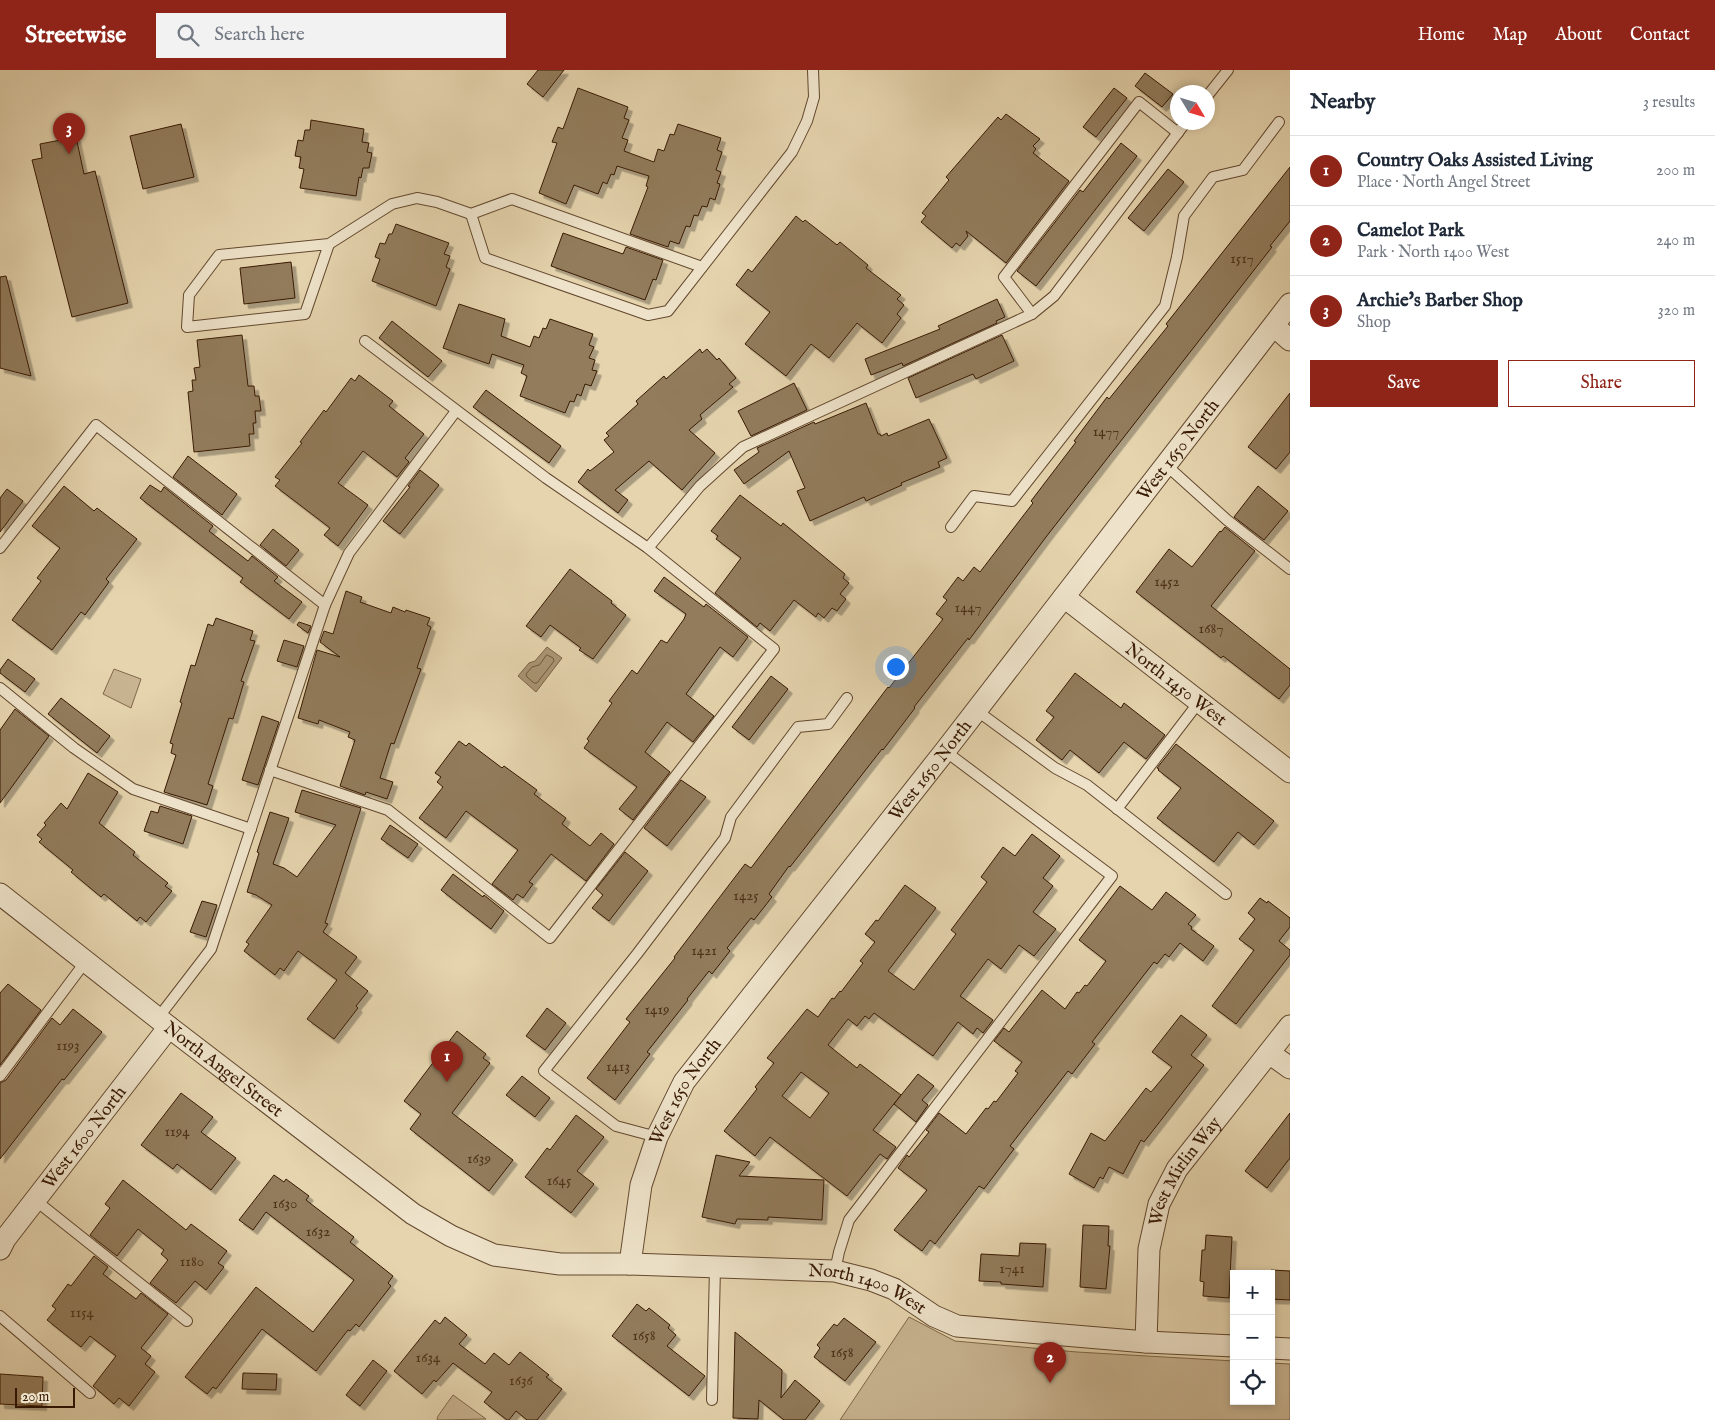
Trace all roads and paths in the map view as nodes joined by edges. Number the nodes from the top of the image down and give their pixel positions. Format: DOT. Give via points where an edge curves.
graph roads {
  1 [pos="813,70"];
  2 [pos="1228,70"];
  3 [pos="1215,87"];
  4 [pos="1279,122"];
  5 [pos="1180,130"];
  6 [pos="1178,133"];
  7 [pos="472,214"];
  8 [pos="329,244"];
  9 [pos="702,267"];
  10 [pos="1290,304"];
  11 [pos="1032,314"];
  12 [pos="1274,326"];
  13 [pos="1290,340"];
  14 [pos="365,341"];
  15 [pos="456,411"];
  16 [pos="1166,465"];
  17 [pos="951,527"];
  18 [pos="0,548"];
  19 [pos="648,548"];
  20 [pos="1290,569"];
  21 [pos="1064,597"];
  22 [pos="325,604"];
  23 [pos="0,688"];
  24 [pos="847,698"];
  25 [pos="1199,702"];
  26 [pos="976,710"];
  27 [pos="945,750"];
  28 [pos="270,770"];
  29 [pos="1290,772"];
  30 [pos="1117,809"];
  31 [pos="251,829"];
  32 [pos="0,894"];
  33 [pos="1226,894"];
  34 [pos="86,962"];
  35 [pos="163,1022"];
  36 [pos="1290,1026"];
  37 [pos="1270,1053"];
  38 [pos="1290,1068"];
  39 [pos="0,1076"];
  40 [pos="657,1137"];
  41 [pos="35,1200"];
  42 [pos="0,1249"];
  43 [pos="494,1255"];
  44 [pos="630,1264"];
  45 [pos="715,1267"];
  46 [pos="835,1271"];
  47 [pos="0,1316"];
  48 [pos="187,1321"];
  49 [pos="1146,1342"];
  50 [pos="1230,1346"];
  51 [pos="1275,1348"];
  52 [pos="1290,1349"];
  53 [pos="90,1393"];
  54 [pos="712,1400"];
  1 -- 9 [label="lane" via="814,97 792,152"];
  2 -- 3 [label="lane"];
  4 -- 17 [label="lane" via="1243,170 1213,177 1184,216 1165,306 1012,501 974,496"];
  5 -- 6 [label="lane"];
  6 -- 11 [label="lane" via="1054,296"];
  6 -- 11 [label="lane" via="1139,102 1004,277"];
  7 -- 8 [label="lane" via="417,198 392,204"];
  7 -- 9 [label="lane" via="512,199"];
  7 -- 9 [label="lane" via="485,258 648,315 668,311"];
  8 -- 8 [label="lane" via="305,314 188,327 189,295 218,255"];
  10 -- 12 [label="street, West 1650 North"];
  11 -- 19 [label="lane" via="743,447 700,486"];
  12 -- 13 [label="street"];
  12 -- 16 [label="street, West 1650 North"];
  14 -- 15 [label="lane"];
  15 -- 19 [label="lane"];
  15 -- 22 [label="lane" via="348,553"];
  16 -- 20 [label="lane"];
  16 -- 21 [label="street, West 1650 North"];
  18 -- 22 [label="lane" via="96,425"];
  19 -- 28 [label="lane" via="774,649 550,938 388,810"];
  21 -- 25 [label="street, North 1450 West"];
  21 -- 26 [label="street, West 1650 North"];
  22 -- 28 [label="lane"];
  23 -- 31 [label="lane" via="74,748 133,789"];
  24 -- 40 [label="lane" via="828,724 798,727 731,817 725,838 544,1071 616,1126"];
  25 -- 29 [label="street, North 1450 West"];
  25 -- 30 [label="lane"];
  26 -- 27 [label="street, West 1650 North"];
  26 -- 30 [label="lane"];
  27 -- 40 [label="street, West 1650 North" via="684,1082"];
  27 -- 46 [label="lane" via="1112,876 849,1220"];
  28 -- 31 [label="lane"];
  30 -- 33 [label="lane"];
  31 -- 35 [label="lane" via="211,949"];
  32 -- 34 [label="street, North Angel Street"];
  34 -- 35 [label="street, North Angel Street"];
  34 -- 39 [label="lane"];
  35 -- 41 [label="street, West 1600 North"];
  35 -- 43 [label="street, North Angel Street" via="413,1214"];
  36 -- 37 [label="street, West Mirlin Way"];
  37 -- 38 [label="street"];
  37 -- 49 [label="street, West Mirlin Way" via="1177,1169 1159,1204 1149,1249"];
  40 -- 44 [label="street, West 1650 North" via="641,1185"];
  41 -- 42 [label="street, West 1600 North"];
  41 -- 48 [label="lane"];
  43 -- 44 [label="street, North 1400 West" via="560,1264"];
  44 -- 45 [label="street, North 1400 West"];
  45 -- 46 [label="street, North 1400 West"];
  45 -- 54 [label="lane"];
  46 -- 49 [label="street, North 1400 West" via="894,1289 934,1316 957,1326"];
  47 -- 53 [label="lane"];
  49 -- 50 [label="street, North 1400 West"];
  51 -- 52 [label="street"];
}
